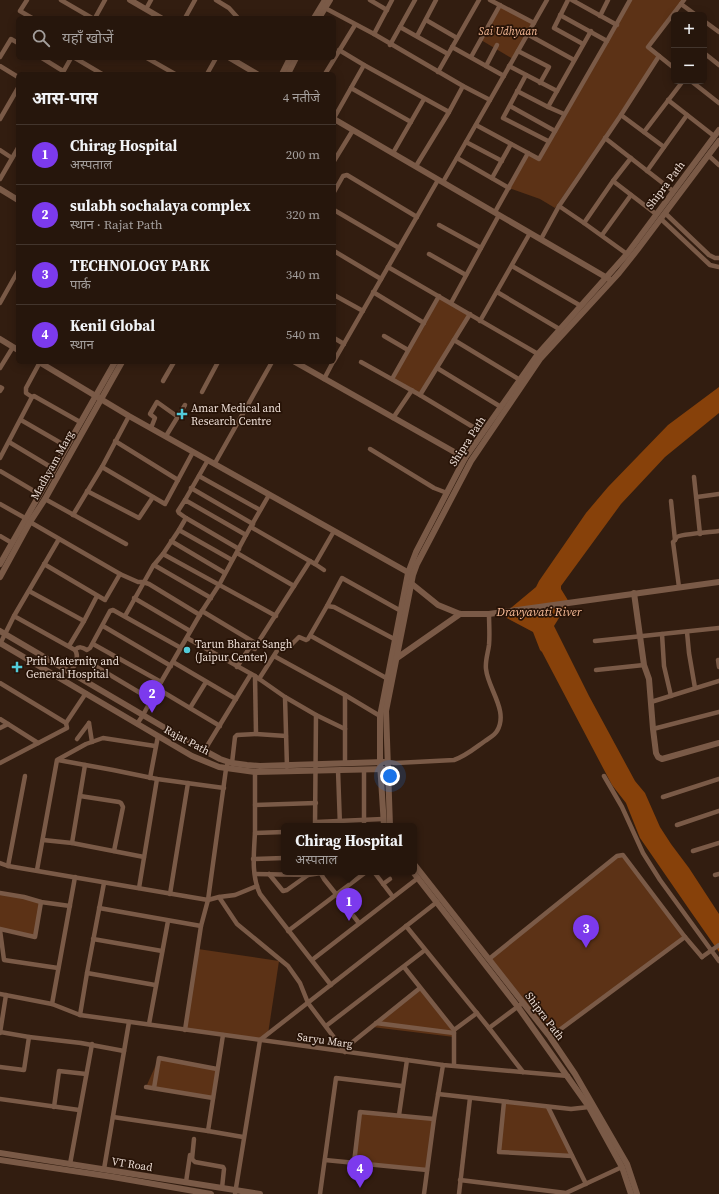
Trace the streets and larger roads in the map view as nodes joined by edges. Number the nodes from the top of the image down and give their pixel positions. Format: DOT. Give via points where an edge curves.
graph roads {
  1 [pos="27,0"];
  2 [pos="61,0"];
  3 [pos="105,0"];
  4 [pos="130,0"];
  5 [pos="150,0"];
  6 [pos="195,0"];
  7 [pos="216,0"];
  8 [pos="325,0"];
  9 [pos="330,0"];
  10 [pos="370,0"];
  11 [pos="392,0"];
  12 [pos="415,0"];
  13 [pos="436,0"];
  14 [pos="479,0"];
  15 [pos="490,0"];
  16 [pos="547,0"];
  17 [pos="568,0"];
  18 [pos="572,0"];
  19 [pos="607,0"];
  20 [pos="630,0"];
  21 [pos="683,2"];
  22 [pos="500,5"];
  23 [pos="325,8"];
  24 [pos="146,9"];
  25 [pos="387,10"];
  26 [pos="693,12"];
  27 [pos="560,15"];
  28 [pos="29,16"];
  29 [pos="89,16"];
  30 [pos="94,16"];
  31 [pos="158,16"];
  32 [pos="186,16"];
  33 [pos="236,16"];
  34 [pos="315,16"];
  35 [pos="321,16"];
  36 [pos="600,16"];
  37 [pos="426,20"];
  38 [pos="534,23"];
  39 [pos="707,23"];
  40 [pos="355,25"];
  41 [pos="616,25"];
  42 [pos="400,27"];
  43 [pos="590,31"];
  44 [pos="719,32"];
  45 [pos="374,34"];
  46 [pos="527,34"];
  47 [pos="417,36"];
  48 [pos="457,38"];
  49 [pos="608,41"];
  50 [pos="16,42"];
  51 [pos="498,44"];
  52 [pos="583,44"];
  53 [pos="390,45"];
  54 [pos="452,47"];
  55 [pos="339,50"];
  56 [pos="518,51"];
  57 [pos="448,54"];
  58 [pos="336,55"];
  59 [pos="707,55"];
  60 [pos="659,56"];
  61 [pos="0,57"];
  62 [pos="471,57"];
  63 [pos="45,60"];
  64 [pos="70,60"];
  65 [pos="78,60"];
  66 [pos="150,60"];
  67 [pos="215,60"];
  68 [pos="234,60"];
  69 [pos="289,60"];
  70 [pos="295,60"];
  71 [pos="333,60"];
  72 [pos="574,60"];
  73 [pos="364,65"];
  74 [pos="719,65"];
  75 [pos="0,66"];
  76 [pos="486,66"];
  77 [pos="509,66"];
  78 [pos="671,66"];
  79 [pos="61,72"];
  80 [pos="63,72"];
  81 [pos="99,72"];
  82 [pos="172,72"];
  83 [pos="208,72"];
  84 [pos="254,72"];
  85 [pos="283,72"];
  86 [pos="289,72"];
  87 [pos="326,72"];
  88 [pos="438,72"];
  89 [pos="526,75"];
  90 [pos="16,76"];
  91 [pos="504,76"];
  92 [pos="540,83"];
  93 [pos="681,84"];
  94 [pos="696,84"];
  95 [pos="463,86"];
  96 [pos="351,88"];
  97 [pos="517,91"];
  98 [pos="557,91"];
  99 [pos="16,92"];
  100 [pos="424,99"];
  101 [pos="490,100"];
  102 [pos="668,100"];
  103 [pos="719,103"];
  104 [pos="510,106"];
  105 [pos="548,107"];
  106 [pos="449,112"];
  107 [pos="336,114"];
  108 [pos="564,114"];
  109 [pos="621,115"];
  110 [pos="687,115"];
  111 [pos="336,119"];
  112 [pos="0,120"];
  113 [pos="411,122"];
  114 [pos="476,125"];
  115 [pos="353,130"];
  116 [pos="719,130"];
  117 [pos="555,131"];
  118 [pos="644,132"];
  119 [pos="605,138"];
  120 [pos="716,139"];
  121 [pos="466,142"];
  122 [pos="548,142"];
  123 [pos="511,144"];
  124 [pos="664,148"];
  125 [pos="0,150"];
  126 [pos="16,152"];
  127 [pos="393,153"];
  128 [pos="528,153"];
  129 [pos="708,155"];
  130 [pos="12,158"];
  131 [pos="336,158"];
  132 [pos="457,158"];
  133 [pos="631,158"];
  134 [pos="502,161"];
  135 [pos="719,165"];
  136 [pos="416,166"];
  137 [pos="647,171"];
  138 [pos="492,178"];
  139 [pos="0,179"];
  140 [pos="441,181"];
  141 [pos="613,181"];
  142 [pos="336,188"];
  143 [pos="509,188"];
  144 [pos="0,189"];
  145 [pos="673,191"];
  146 [pos="631,195"];
  147 [pos="16,199"];
  148 [pos="559,206"];
  149 [pos="336,211"];
  150 [pos="497,214"];
  151 [pos="661,215"];
  152 [pos="417,218"];
  153 [pos="584,223"];
  154 [pos="440,225"];
  155 [pos="530,233"];
  156 [pos="602,235"];
  157 [pos="541,239"];
  158 [pos="399,248"];
  159 [pos="481,248"];
  160 [pos="336,252"];
  161 [pos="429,254"];
  162 [pos="627,254"];
  163 [pos="719,258"];
  164 [pos="512,266"];
  165 [pos="388,267"];
  166 [pos="719,267"];
  167 [pos="466,275"];
  168 [pos="16,276"];
  169 [pos="381,279"];
  170 [pos="609,279"];
  171 [pos="374,292"];
  172 [pos="497,292"];
  173 [pos="336,296"];
  174 [pos="438,296"];
  175 [pos="0,303"];
  176 [pos="451,303"];
  177 [pos="581,306"];
  178 [pos="363,311"];
  179 [pos="470,314"];
  180 [pos="480,321"];
  181 [pos="424,323"];
  182 [pos="561,330"];
  183 [pos="384,336"];
  184 [pos="0,339"];
  185 [pos="336,339"];
  186 [pos="454,340"];
  187 [pos="344,344"];
  188 [pos="16,348"];
  189 [pos="408,350"];
  190 [pos="538,354"];
  191 [pos="336,358"];
  192 [pos="361,362"];
  193 [pos="39,364"];
  194 [pos="43,364"];
  195 [pos="114,364"];
  196 [pos="121,364"];
  197 [pos="173,364"];
  198 [pos="217,364"];
  199 [pos="271,364"];
  200 [pos="298,364"];
  201 [pos="333,364"];
  202 [pos="0,367"];
  203 [pos="437,368"];
  204 [pos="324,379"];
  205 [pos="392,379"];
  206 [pos="520,380"];
  207 [pos="163,381"];
  208 [pos="0,387"];
  209 [pos="412,390"];
  210 [pos="0,391"];
  211 [pos="202,392"];
  212 [pos="98,396"];
  213 [pos="420,396"];
  214 [pos="32,397"];
  215 [pos="185,405"];
  216 [pos="501,407"];
  217 [pos="129,416"];
  218 [pos="178,417"];
  219 [pos="393,418"];
  220 [pos="20,420"];
  221 [pos="80,422"];
  222 [pos="150,428"];
  223 [pos="483,433"];
  224 [pos="166,436"];
  225 [pos="116,441"];
  226 [pos="9,442"];
  227 [pos="66,446"];
  228 [pos="370,449"];
  229 [pos="193,452"];
  230 [pos="0,458"];
  231 [pos="465,458"];
  232 [pos="208,460"];
  233 [pos="215,463"];
  234 [pos="102,467"];
  235 [pos="54,469"];
  236 [pos="0,470"];
  237 [pos="199,476"];
  238 [pos="694,477"];
  239 [pos="178,480"];
  240 [pos="192,488"];
  241 [pos="87,491"];
  242 [pos="447,493"];
  243 [pos="39,494"];
  244 [pos="719,494"];
  245 [pos="269,495"];
  246 [pos="153,497"];
  247 [pos="696,497"];
  248 [pos="45,499"];
  249 [pos="184,500"];
  250 [pos="670,501"];
  251 [pos="0,504"];
  252 [pos="260,510"];
  253 [pos="72,515"];
  254 [pos="186,518"];
  255 [pos="28,520"];
  256 [pos="252,525"];
  257 [pos="179,530"];
  258 [pos="334,531"];
  259 [pos="719,531"];
  260 [pos="700,534"];
  261 [pos="246,535"];
  262 [pos="0,536"];
  263 [pos="59,539"];
  264 [pos="675,540"];
  265 [pos="171,541"];
  266 [pos="12,543"];
  267 [pos="126,544"];
  268 [pos="238,551"];
  269 [pos="163,554"];
  270 [pos="232,560"];
  271 [pos="310,561"];
  272 [pos="0,564"];
  273 [pos="44,564"];
  274 [pos="315,564"];
  275 [pos="154,565"];
  276 [pos="324,570"];
  277 [pos="225,573"];
  278 [pos="120,574"];
  279 [pos="411,574"];
  280 [pos="0,577"];
  281 [pos="143,582"];
  282 [pos="719,582"];
  283 [pos="412,584"];
  284 [pos="219,585"];
  285 [pos="294,586"];
  286 [pos="679,588"];
  287 [pos="29,590"];
  288 [pos="634,593"];
  289 [pos="97,596"];
  290 [pos="134,598"];
  291 [pos="211,598"];
  292 [pos="327,606"];
  293 [pos="401,612"];
  294 [pos="201,613"];
  295 [pos="460,614"];
  296 [pos="491,614"];
  297 [pos="14,616"];
  298 [pos="125,616"];
  299 [pos="276,616"];
  300 [pos="84,621"];
  301 [pos="103,626"];
  302 [pos="719,628"];
  303 [pos="190,631"];
  304 [pos="2,632"];
  305 [pos="687,632"];
  306 [pos="662,634"];
  307 [pos="639,635"];
  308 [pos="311,636"];
  309 [pos="187,638"];
  310 [pos="396,640"];
  311 [pos="595,640"];
  312 [pos="0,644"];
  313 [pos="93,644"];
  314 [pos="257,644"];
  315 [pos="69,646"];
  316 [pos="181,648"];
  317 [pos="75,650"];
  318 [pos="274,656"];
  319 [pos="397,658"];
  320 [pos="718,660"];
  321 [pos="172,664"];
  322 [pos="644,665"];
  323 [pos="95,666"];
  324 [pos="237,667"];
  325 [pos="719,667"];
  326 [pos="596,670"];
  327 [pos="70,673"];
  328 [pos="253,675"];
  329 [pos="259,679"];
  330 [pos="388,680"];
  331 [pos="719,681"];
  332 [pos="161,682"];
  333 [pos="206,682"];
  334 [pos="0,683"];
  335 [pos="695,688"];
  336 [pos="158,689"];
  337 [pos="86,694"];
  338 [pos="345,695"];
  339 [pos="671,696"];
  340 [pos="285,697"];
  341 [pos="236,699"];
  342 [pos="152,700"];
  343 [pos="651,702"];
  344 [pos="190,708"];
  345 [pos="719,712"];
  346 [pos="143,715"];
  347 [pos="316,715"];
  348 [pos="380,716"];
  349 [pos="0,719"];
  350 [pos="66,723"];
  351 [pos="8,724"];
  352 [pos="137,724"];
  353 [pos="220,726"];
  354 [pos="0,728"];
  355 [pos="345,729"];
  356 [pos="653,730"];
  357 [pos="256,734"];
  358 [pos="158,736"];
  359 [pos="286,736"];
  360 [pos="77,739"];
  361 [pos="92,742"];
  362 [pos="38,743"];
  363 [pos="719,743"];
  364 [pos="155,746"];
  365 [pos="204,751"];
  366 [pos="57,760"];
  367 [pos="0,763"];
  368 [pos="230,763"];
  369 [pos="380,763"];
  370 [pos="316,764"];
  371 [pos="345,764"];
  372 [pos="86,765"];
  373 [pos="385,767"];
  374 [pos="287,768"];
  375 [pos="226,769"];
  376 [pos="338,770"];
  377 [pos="364,770"];
  378 [pos="316,771"];
  379 [pos="255,772"];
  380 [pos="25,776"];
  381 [pos="604,776"];
  382 [pos="150,778"];
  383 [pos="157,779"];
  384 [pos="719,779"];
  385 [pos="188,783"];
  386 [pos="224,788"];
  387 [pos="80,796"];
  388 [pos="662,797"];
  389 [pos="316,803"];
  390 [pos="255,805"];
  391 [pos="719,811"];
  392 [pos="383,819"];
  393 [pos="364,820"];
  394 [pos="316,823"];
  395 [pos="339,823"];
  396 [pos="384,823"];
  397 [pos="390,823"];
  398 [pos="677,825"];
  399 [pos="281,832"];
  400 [pos="255,833"];
  401 [pos="43,840"];
  402 [pos="72,843"];
  403 [pos="719,843"];
  404 [pos="114,851"];
  405 [pos="693,851"];
  406 [pos="144,857"];
  407 [pos="281,858"];
  408 [pos="253,859"];
  409 [pos="0,863"];
  410 [pos="8,866"];
  411 [pos="417,868"];
  412 [pos="37,870"];
  413 [pos="255,874"];
  414 [pos="269,874"];
  415 [pos="281,874"];
  416 [pos="308,875"];
  417 [pos="322,875"];
  418 [pos="362,875"];
  419 [pos="376,875"];
  420 [pos="416,875"];
  421 [pos="75,877"];
  422 [pos="418,878"];
  423 [pos="390,879"];
  424 [pos="104,883"];
  425 [pos="384,884"];
  426 [pos="257,886"];
  427 [pos="139,888"];
  428 [pos="0,893"];
  429 [pos="170,894"];
  430 [pos="336,895"];
  431 [pos="219,897"];
  432 [pos="393,897"];
  433 [pos="208,900"];
  434 [pos="41,902"];
  435 [pos="437,902"];
  436 [pos="70,906"];
  437 [pos="99,908"];
  438 [pos="168,920"];
  439 [pos="359,924"];
  440 [pos="201,926"];
  441 [pos="406,926"];
  442 [pos="0,930"];
  443 [pos="288,931"];
  444 [pos="685,937"];
  445 [pos="93,939"];
  446 [pos="719,944"];
  447 [pos="425,950"];
  448 [pos="162,951"];
  449 [pos="489,959"];
  450 [pos="312,960"];
  451 [pos="719,962"];
  452 [pos="404,967"];
  453 [pos="58,968"];
  454 [pos="87,973"];
  455 [pos="155,985"];
  456 [pos="331,985"];
  457 [pos="420,988"];
  458 [pos="0,994"];
  459 [pos="6,995"];
  460 [pos="308,1003"];
  461 [pos="52,1004"];
  462 [pos="520,1004"];
  463 [pos="477,1013"];
  464 [pos="80,1015"];
  465 [pos="129,1022"];
  466 [pos="376,1023"];
  467 [pos="149,1024"];
  468 [pos="326,1026"];
  469 [pos="489,1028"];
  470 [pos="186,1030"];
  471 [pos="454,1031"];
  472 [pos="0,1032"];
  473 [pos="223,1035"];
  474 [pos="29,1037"];
  475 [pos="550,1037"];
  476 [pos="260,1040"];
  477 [pos="92,1044"];
  478 [pos="344,1050"];
  479 [pos="124,1051"];
  480 [pos="407,1060"];
  481 [pos="443,1065"];
  482 [pos="454,1065"];
  483 [pos="0,1067"];
  484 [pos="217,1069"];
  485 [pos="523,1072"];
  486 [pos="86,1074"];
  487 [pos="568,1076"];
  488 [pos="402,1086"];
  489 [pos="146,1087"];
  490 [pos="154,1088"];
  491 [pos="438,1094"];
  492 [pos="213,1098"];
  493 [pos="470,1098"];
  494 [pos="0,1099"];
  495 [pos="504,1102"];
  496 [pos="589,1106"];
  497 [pos="54,1107"];
  498 [pos="548,1107"];
  499 [pos="80,1110"];
  500 [pos="399,1116"];
  501 [pos="113,1118"];
  502 [pos="434,1119"];
  503 [pos="194,1129"];
  504 [pos="208,1131"];
  505 [pos="243,1137"];
  506 [pos="194,1139"];
  507 [pos="0,1153"];
  508 [pos="572,1156"];
  509 [pos="32,1158"];
  510 [pos="0,1160"];
  511 [pos="324,1160"];
  512 [pos="354,1163"];
  513 [pos="70,1164"];
  514 [pos="31,1165"];
  515 [pos="622,1167"];
  516 [pos="104,1169"];
  517 [pos="427,1170"];
  518 [pos="460,1180"];
  519 [pos="186,1182"];
  520 [pos="586,1184"];
  521 [pos="222,1188"];
  522 [pos="193,1192"];
  523 [pos="234,1192"];
  524 [pos="211,1194"];
  525 [pos="260,1194"];
  526 [pos="320,1194"];
  527 [pos="424,1194"];
  528 [pos="459,1194"];
  529 [pos="631,1194"];
  530 [pos="637,1194"];
  1 -- 28 [label="street" via="20,11"];
  2 -- 29 [label="street"];
  3 -- 30 [label="street"];
  4 -- 24 [label="street"];
  5 -- 24 [label="street"];
  6 -- 32 [label="street"];
  7 -- 33 [label="street"];
  8 -- 34 [label="street"];
  9 -- 23 [label="street"];
  10 -- 25 [label="street"];
  11 -- 25 [label="street"];
  12 -- 42 [label="street"];
  13 -- 37 [label="street"];
  14 -- 48 [label="street"];
  15 -- 22 [label="street"];
  16 -- 38 [label="street"];
  17 -- 27 [label="street"];
  18 -- 36 [label="street"];
  19 -- 36 [label="street"];
  20 -- 41 [label="street"];
  21 -- 26 [label="street"];
  21 -- 60 [label="street" via="648,46"];
  22 -- 38 [label="street"];
  22 -- 62 [label="street"];
  23 -- 35 [label="street"];
  23 -- 40 [label="street"];
  24 -- 31 [label="street"];
  25 -- 45 [label="street"];
  27 -- 43 [label="street"];
  27 -- 52 [label="street" via="554,28"];
  36 -- 41 [label="street"];
  37 -- 47 [label="street"];
  37 -- 48 [label="street"];
  38 -- 46 [label="street"];
  39 -- 44 [label="street"];
  40 -- 45 [label="street"];
  40 -- 55 [label="street"];
  41 -- 49 [label="street"];
  42 -- 47 [label="street"];
  42 -- 53 [label="street"];
  43 -- 49 [label="street"];
  43 -- 52 [label="street"];
  45 -- 53 [label="street"];
  46 -- 56 [label="street"];
  46 -- 72 [label="street"];
  47 -- 57 [label="street"];
  48 -- 54 [label="street"];
  49 -- 108 [label="street"];
  50 -- 61 [label="street" via="11,39"];
  51 -- 76 [label="street"];
  52 -- 72 [label="street"];
  53 -- 88 [label="street"];
  54 -- 57 [label="street"];
  54 -- 62 [label="street"];
  55 -- 58 [label="street"];
  55 -- 73 [label="street"];
  56 -- 77 [label="street"];
  56 -- 92 [label="street" via="549,67"];
  57 -- 88 [label="street"];
  59 -- 74 [label="street"];
  60 -- 78 [label="street"];
  60 -- 109 [label="street"];
  62 -- 76 [label="street"];
  63 -- 79 [label="street"];
  64 -- 80 [label="street"];
  65 -- 81 [label="street"];
  66 -- 82 [label="street"];
  67 -- 83 [label="street"];
  68 -- 84 [label="street"];
  69 -- 85 [label="street"];
  70 -- 86 [label="street"];
  71 -- 87 [label="street"];
  72 -- 98 [label="street"];
  73 -- 96 [label="street"];
  73 -- 100 [label="street"];
  75 -- 90 [label="street"];
  76 -- 91 [label="street"];
  77 -- 89 [label="street"];
  77 -- 91 [label="street"];
  88 -- 95 [label="street"];
  89 -- 92 [label="street"];
  89 -- 97 [label="street"];
  91 -- 101 [label="street"];
  92 -- 98 [label="street"];
  93 -- 102 [label="street"];
  94 -- 103 [label="street"];
  95 -- 101 [label="street"];
  95 -- 106 [label="street"];
  96 -- 107 [label="street"];
  96 -- 113 [label="street"];
  97 -- 104 [label="street"];
  97 -- 105 [label="street"];
  98 -- 105 [label="street"];
  99 -- 112 [label="street"];
  100 -- 106 [label="street"];
  100 -- 113 [label="street"];
  101 -- 114 [label="street"];
  102 -- 110 [label="street"];
  102 -- 118 [label="street"];
  104 -- 117 [label="street"];
  104 -- 122 [label="street" via="503,118"];
  105 -- 108 [label="street"];
  106 -- 136 [label="street"];
  108 -- 117 [label="street"];
  109 -- 118 [label="street"];
  109 -- 119 [label="street"];
  110 -- 120 [label="street"];
  110 -- 124 [label="street"];
  111 -- 115 [label="street"];
  113 -- 127 [label="street"];
  114 -- 121 [label="street"];
  114 -- 123 [label="street"];
  115 -- 127 [label="street"];
  115 -- 131 [label="street"];
  116 -- 120 [label="street, Shipra Path"];
  117 -- 122 [label="street"];
  118 -- 124 [label="street"];
  119 -- 133 [label="street"];
  119 -- 148 [label="street"];
  120 -- 129 [label="street, Shipra Path"];
  120 -- 145 [label="street, Shipra Path"];
  121 -- 132 [label="street"];
  121 -- 134 [label="street"];
  122 -- 128 [label="street" via="539,159"];
  123 -- 128 [label="street"];
  123 -- 134 [label="street"];
  124 -- 137 [label="street"];
  125 -- 130 [label="street"];
  126 -- 130 [label="street"];
  127 -- 136 [label="street"];
  128 -- 143 [label="street"];
  129 -- 135 [label="street"];
  129 -- 151 [label="street, Shipra Path"];
  130 -- 139 [label="street"];
  132 -- 138 [label="street"];
  132 -- 140 [label="street"];
  133 -- 137 [label="street"];
  133 -- 141 [label="street"];
  134 -- 138 [label="street"];
  136 -- 140 [label="street"];
  137 -- 145 [label="street"];
  138 -- 143 [label="street"];
  140 -- 150 [label="street"];
  140 -- 152 [label="street"];
  141 -- 146 [label="street"];
  141 -- 153 [label="street"];
  142 -- 152 [label="street" via="343,176 347,175"];
  143 -- 150 [label="street"];
  144 -- 147 [label="street"];
  145 -- 151 [label="street, Shipra Path"];
  146 -- 151 [label="street"];
  146 -- 156 [label="street"];
  148 -- 153 [label="street"];
  148 -- 157 [label="street"];
  149 -- 158 [label="street"];
  150 -- 155 [label="street"];
  150 -- 159 [label="street"];
  151 -- 162 [label="street, Shipra Path"];
  151 -- 163 [label="street" via="709,255"];
  151 -- 166 [label="street" via="710,265"];
  151 -- 170 [label="street, Shipra Path" via="638,249"];
  152 -- 158 [label="street"];
  153 -- 156 [label="street"];
  154 -- 159 [label="street"];
  155 -- 157 [label="street"];
  155 -- 164 [label="street"];
  156 -- 162 [label="street"];
  157 -- 170 [label="street"];
  158 -- 165 [label="street"];
  159 -- 167 [label="street"];
  160 -- 169 [label="street"];
  161 -- 167 [label="street"];
  162 -- 170 [label="street, Shipra Path"];
  164 -- 172 [label="street"];
  164 -- 177 [label="street"];
  165 -- 169 [label="street"];
  165 -- 174 [label="street"];
  167 -- 176 [label="street"];
  168 -- 175 [label="street"];
  169 -- 171 [label="street"];
  170 -- 177 [label="street, Shipra Path"];
  170 -- 279 [label="street, Shipra Path" via="540,358 501,416 471,461"];
  171 -- 178 [label="street"];
  171 -- 181 [label="street"];
  172 -- 180 [label="street"];
  172 -- 182 [label="street"];
  173 -- 178 [label="street"];
  174 -- 176 [label="street"];
  174 -- 181 [label="street"];
  176 -- 179 [label="street"];
  177 -- 182 [label="street, Shipra Path"];
  178 -- 187 [label="street"];
  179 -- 180 [label="street"];
  179 -- 186 [label="street"];
  180 -- 190 [label="street"];
  181 -- 189 [label="street"];
  182 -- 190 [label="street, Shipra Path"];
  183 -- 189 [label="street"];
  184 -- 188 [label="street"];
  185 -- 187 [label="street"];
  186 -- 203 [label="street"];
  186 -- 206 [label="street"];
  187 -- 191 [label="street"];
  188 -- 202 [label="street"];
  189 -- 205 [label="street"];
  190 -- 206 [label="street, Shipra Path"];
  192 -- 205 [label="street"];
  193 -- 214 [label="street" via="26,388 26,393"];
  194 -- 212 [label="street"];
  195 -- 212 [label="street, Madhyam Marg"];
  196 -- 212 [label="street, Madhyam Marg"];
  197 -- 207 [label="street"];
  198 -- 211 [label="street"];
  199 -- 233 [label="street"];
  200 -- 204 [label="street"];
  201 -- 204 [label="street"];
  203 -- 213 [label="street"];
  203 -- 216 [label="street"];
  204 -- 219 [label="street"];
  205 -- 209 [label="street"];
  206 -- 216 [label="street, Shipra Path"];
  208 -- 210 [label="street"];
  209 -- 213 [label="street"];
  209 -- 219 [label="street"];
  212 -- 217 [label="street"];
  212 -- 221 [label="street, Madhyam Marg"];
  212 -- 248 [label="street, Madhyam Marg"];
  213 -- 223 [label="street"];
  214 -- 220 [label="street"];
  214 -- 221 [label="street" via="36,396"];
  215 -- 218 [label="street"];
  216 -- 223 [label="street, Shipra Path"];
  217 -- 222 [label="street"];
  217 -- 225 [label="street"];
  218 -- 222 [label="street" via="157,402 150,414 155,418"];
  218 -- 224 [label="street"];
  219 -- 231 [label="street"];
  220 -- 226 [label="street"];
  220 -- 227 [label="street"];
  221 -- 227 [label="street, Madhyam Marg"];
  222 -- 224 [label="street"];
  223 -- 231 [label="street, Shipra Path"];
  224 -- 229 [label="street"];
  225 -- 234 [label="street"];
  225 -- 239 [label="street"];
  226 -- 230 [label="street"];
  226 -- 235 [label="street"];
  227 -- 235 [label="street, Madhyam Marg"];
  228 -- 242 [label="street" via="434,488"];
  229 -- 232 [label="street"];
  229 -- 239 [label="street"];
  231 -- 242 [label="street, Shipra Path"];
  232 -- 233 [label="street"];
  232 -- 237 [label="street"];
  233 -- 245 [label="street"];
  234 -- 241 [label="street"];
  234 -- 246 [label="street"];
  235 -- 243 [label="street, Madhyam Marg"];
  236 -- 243 [label="street"];
  237 -- 240 [label="street"];
  237 -- 252 [label="street"];
  238 -- 247 [label="street"];
  239 -- 246 [label="street" via="165,504"];
  240 -- 249 [label="street"];
  240 -- 256 [label="street"];
  241 -- 246 [label="street" via="139,518"];
  241 -- 253 [label="street"];
  242 -- 279 [label="street, Shipra Path" via="416,552"];
  243 -- 255 [label="street, Madhyam Marg"];
  244 -- 247 [label="street"];
  245 -- 252 [label="street"];
  245 -- 258 [label="street"];
  247 -- 260 [label="street"];
  248 -- 253 [label="street"];
  248 -- 255 [label="street, Madhyam Marg"];
  249 -- 254 [label="street" via="178,512"];
  249 -- 261 [label="street"];
  250 -- 264 [label="street"];
  251 -- 255 [label="street"];
  252 -- 256 [label="street"];
  253 -- 267 [label="street"];
  254 -- 257 [label="street"];
  254 -- 268 [label="street"];
  255 -- 263 [label="street"];
  255 -- 266 [label="street, Madhyam Marg"];
  255 -- 280 [label="street, Madhyam Marg"];
  256 -- 261 [label="street"];
  256 -- 271 [label="street"];
  257 -- 265 [label="street"];
  257 -- 270 [label="street"];
  258 -- 274 [label="street"];
  258 -- 279 [label="street"];
  259 -- 260 [label="street"];
  260 -- 264 [label="street" via="682,535"];
  261 -- 268 [label="street"];
  262 -- 266 [label="street"];
  263 -- 273 [label="street"];
  263 -- 278 [label="street"];
  264 -- 286 [label="street"];
  265 -- 269 [label="street"];
  265 -- 277 [label="street"];
  266 -- 272 [label="street, Madhyam Marg"];
  268 -- 270 [label="street"];
  268 -- 285 [label="street"];
  269 -- 275 [label="street"];
  269 -- 284 [label="street"];
  270 -- 277 [label="street"];
  271 -- 274 [label="street"];
  271 -- 285 [label="street"];
  273 -- 287 [label="street"];
  273 -- 289 [label="street"];
  274 -- 276 [label="street"];
  275 -- 281 [label="street"];
  275 -- 291 [label="street"];
  277 -- 284 [label="street"];
  278 -- 281 [label="street"];
  278 -- 289 [label="street" via="105,600"];
  279 -- 283 [label="street, Shipra Path"];
  279 -- 293 [label="street, Shipra Path"];
  281 -- 290 [label="street"];
  281 -- 294 [label="street"];
  282 -- 286 [label="street"];
  283 -- 295 [label="street" via="438,605"];
  283 -- 319 [label="street, Shipra Path"];
  284 -- 291 [label="street"];
  284 -- 299 [label="street"];
  285 -- 299 [label="street"];
  286 -- 288 [label="street"];
  287 -- 297 [label="street"];
  287 -- 300 [label="street"];
  288 -- 296 [label="street"];
  288 -- 307 [label="street"];
  289 -- 300 [label="street"];
  290 -- 298 [label="street"];
  290 -- 303 [label="street"];
  291 -- 294 [label="street"];
  292 -- 293 [label="street" via="342,578"];
  292 -- 308 [label="street"];
  292 -- 310 [label="street" via="334,607"];
  293 -- 310 [label="street, Shipra Path"];
  294 -- 303 [label="street"];
  294 -- 314 [label="street"];
  295 -- 296 [label="street"];
  295 -- 319 [label="street"];
  296 -- 373 [label="street" via="486,666 487,677 501,714 501,723 496,732 470,752 454,760"];
  297 -- 304 [label="street"];
  297 -- 315 [label="street"];
  298 -- 301 [label="street" via="112,610"];
  298 -- 316 [label="street"];
  299 -- 314 [label="street"];
  300 -- 315 [label="street"];
  301 -- 313 [label="street"];
  301 -- 321 [label="street"];
  302 -- 305 [label="street"];
  303 -- 309 [label="street"];
  304 -- 312 [label="street"];
  304 -- 327 [label="street, Rajat Path"];
  305 -- 306 [label="street"];
  305 -- 335 [label="street"];
  306 -- 307 [label="street"];
  306 -- 339 [label="street" via="664,666"];
  307 -- 311 [label="street"];
  307 -- 322 [label="street"];
  308 -- 318 [label="street" via="306,640 298,637 289,647 282,645"];
  308 -- 330 [label="street"];
  309 -- 316 [label="street"];
  309 -- 324 [label="street"];
  310 -- 330 [label="street, Shipra Path"];
  312 -- 337 [label="street, Rajat Path"];
  313 -- 317 [label="street" via="87,650 80,647"];
  313 -- 332 [label="street"];
  314 -- 324 [label="street" via="255,649 250,647"];
  315 -- 317 [label="street"];
  316 -- 321 [label="street"];
  317 -- 327 [label="street" via="77,658"];
  318 -- 329 [label="street"];
  318 -- 338 [label="street"];
  319 -- 373 [label="street, Shipra Path" via="386,710"];
  320 -- 325 [label="street"];
  321 -- 332 [label="street"];
  321 -- 333 [label="street"];
  322 -- 326 [label="street"];
  322 -- 343 [label="street" via="649,679"];
  323 -- 342 [label="street"];
  324 -- 328 [label="street"];
  327 -- 346 [label="street, Rajat Path"];
  328 -- 329 [label="street"];
  328 -- 341 [label="street"];
  328 -- 357 [label="street"];
  329 -- 340 [label="street"];
  330 -- 348 [label="street, Shipra Path"];
  331 -- 335 [label="street"];
  332 -- 336 [label="street"];
  333 -- 341 [label="street"];
  333 -- 344 [label="street"];
  334 -- 350 [label="street"];
  335 -- 339 [label="street"];
  336 -- 342 [label="street"];
  336 -- 344 [label="street"];
  337 -- 350 [label="street"];
  337 -- 352 [label="street, Rajat Path"];
  338 -- 348 [label="street"];
  338 -- 355 [label="street"];
  339 -- 343 [label="street"];
  340 -- 347 [label="street"];
  340 -- 359 [label="street"];
  341 -- 353 [label="street"];
  342 -- 346 [label="street"];
  343 -- 356 [label="street"];
  344 -- 353 [label="street"];
  345 -- 356 [label="street"];
  346 -- 352 [label="street"];
  346 -- 365 [label="street, Rajat Path"];
  347 -- 355 [label="street"];
  347 -- 370 [label="street"];
  348 -- 369 [label="street, Shipra Path"];
  349 -- 351 [label="street"];
  350 -- 362 [label="street" via="66,728"];
  351 -- 354 [label="street"];
  351 -- 362 [label="street"];
  352 -- 358 [label="street, Rajat Path"];
  353 -- 365 [label="street"];
  355 -- 371 [label="street"];
  356 -- 363 [label="street" via="656,754 662,759"];
  357 -- 359 [label="street"];
  357 -- 368 [label="street" via="235,735"];
  358 -- 364 [label="street"];
  358 -- 375 [label="street, Rajat Path" via="192,756"];
  359 -- 374 [label="street"];
  360 -- 361 [label="street" via="89,723"];
  361 -- 364 [label="street" via="103,738"];
  361 -- 366 [label="street"];
  362 -- 367 [label="street"];
  364 -- 382 [label="street"];
  365 -- 368 [label="street, Rajat Path"];
  366 -- 372 [label="street"];
  366 -- 401 [label="street"];
  368 -- 374 [label="street, Rajat Path"];
  368 -- 375 [label="street"];
  369 -- 371 [label="street, Rajat Path"];
  369 -- 373 [label="street, Shipra Path"];
  370 -- 371 [label="street, Rajat Path"];
  370 -- 374 [label="street, Rajat Path"];
  370 -- 378 [label="street"];
  372 -- 382 [label="street"];
  372 -- 387 [label="street"];
  373 -- 377 [label="street, Rajat Path"];
  373 -- 392 [label="street, Shipra Path"];
  373 -- 397 [label="street, Shipra Path"];
  374 -- 378 [label="street, Rajat Path"];
  374 -- 379 [label="street, Rajat Path"];
  375 -- 379 [label="street, Rajat Path"];
  375 -- 386 [label="street"];
  376 -- 377 [label="street, Rajat Path"];
  376 -- 378 [label="street, Rajat Path"];
  376 -- 395 [label="street"];
  377 -- 393 [label="street"];
  378 -- 389 [label="street"];
  379 -- 390 [label="street"];
  380 -- 410 [label="street"];
  381 -- 451 [label="street" via="622,807 643,853"];
  382 -- 383 [label="street"];
  383 -- 385 [label="street"];
  383 -- 406 [label="street"];
  384 -- 388 [label="street"];
  385 -- 386 [label="street"];
  385 -- 429 [label="street"];
  386 -- 433 [label="street"];
  387 -- 402 [label="street"];
  387 -- 404 [label="street" via="122,803"];
  389 -- 390 [label="street"];
  389 -- 394 [label="street"];
  390 -- 400 [label="street"];
  391 -- 398 [label="street"];
  392 -- 393 [label="street"];
  392 -- 396 [label="street, Shipra Path"];
  393 -- 395 [label="street"];
  399 -- 400 [label="street"];
  400 -- 408 [label="street"];
  401 -- 402 [label="street"];
  401 -- 412 [label="street"];
  402 -- 404 [label="street"];
  403 -- 405 [label="street"];
  404 -- 406 [label="street"];
  406 -- 427 [label="street"];
  407 -- 408 [label="street"];
  408 -- 413 [label="street"];
  409 -- 410 [label="street"];
  410 -- 412 [label="street"];
  411 -- 449 [label="street, Shipra Path"];
  412 -- 421 [label="street"];
  413 -- 414 [label="street"];
  413 -- 426 [label="street"];
  414 -- 415 [label="street"];
  414 -- 416 [label="street" via="283,891"];
  417 -- 430 [label="street"];
  418 -- 430 [label="street"];
  419 -- 425 [label="street"];
  420 -- 422 [label="street, Shipra Path"];
  421 -- 424 [label="street"];
  421 -- 436 [label="street"];
  422 -- 432 [label="street"];
  422 -- 435 [label="street, Shipra Path"];
  423 -- 425 [label="street"];
  424 -- 427 [label="street"];
  424 -- 437 [label="street"];
  425 -- 432 [label="street"];
  426 -- 431 [label="street" via="235,895"];
  426 -- 443 [label="street" via="260,894"];
  427 -- 429 [label="street"];
  428 -- 434 [label="street"];
  429 -- 433 [label="street"];
  430 -- 439 [label="street"];
  430 -- 443 [label="street"];
  431 -- 433 [label="street"];
  431 -- 460 [label="street" via="237,924 288,966 300,983"];
  432 -- 439 [label="street"];
  433 -- 440 [label="street"];
  434 -- 436 [label="street"];
  434 -- 442 [label="street" via="35,937"];
  435 -- 441 [label="street"];
  435 -- 462 [label="street, Shipra Path"];
  436 -- 453 [label="street"];
  437 -- 438 [label="street"];
  437 -- 445 [label="street"];
  438 -- 440 [label="street"];
  438 -- 448 [label="street"];
  439 -- 450 [label="street"];
  440 -- 470 [label="street"];
  441 -- 447 [label="street"];
  441 -- 456 [label="street"];
  442 -- 453 [label="street" via="4,960"];
  443 -- 450 [label="street"];
  444 -- 446 [label="street, bridge" via="702,957"];
  444 -- 449 [label="street" via="623,855 617,856"];
  444 -- 475 [label="street"];
  445 -- 448 [label="street"];
  445 -- 454 [label="street"];
  447 -- 452 [label="street"];
  447 -- 463 [label="street"];
  448 -- 455 [label="street"];
  449 -- 462 [label="street, Shipra Path"];
  450 -- 456 [label="street"];
  452 -- 457 [label="street"];
  452 -- 468 [label="street"];
  453 -- 461 [label="street"];
  454 -- 455 [label="street"];
  454 -- 464 [label="street"];
  455 -- 467 [label="street"];
  456 -- 460 [label="street"];
  457 -- 466 [label="street"];
  457 -- 471 [label="street"];
  458 -- 459 [label="street, Saryu Marg"];
  459 -- 461 [label="street, Saryu Marg"];
  459 -- 472 [label="street"];
  460 -- 468 [label="street"];
  460 -- 476 [label="street"];
  461 -- 464 [label="street, Saryu Marg"];
  462 -- 469 [label="street"];
  462 -- 475 [label="street, Shipra Path"];
  462 -- 487 [label="street, Shipra Path"];
  463 -- 469 [label="street"];
  463 -- 471 [label="street"];
  464 -- 465 [label="street, Saryu Marg"];
  465 -- 467 [label="street, Saryu Marg"];
  465 -- 479 [label="street"];
  466 -- 471 [label="street"];
  466 -- 478 [label="street"];
  467 -- 470 [label="street, Saryu Marg"];
  468 -- 478 [label="street"];
  469 -- 485 [label="street"];
  470 -- 473 [label="street, Saryu Marg"];
  471 -- 482 [label="street"];
  472 -- 474 [label="street"];
  473 -- 476 [label="street, Saryu Marg"];
  473 -- 484 [label="street"];
  474 -- 477 [label="street"];
  474 -- 483 [label="street" via="24,1070"];
  475 -- 530 [label="street, Shipra Path" via="575,1074 627,1164"];
  476 -- 478 [label="street, Saryu Marg"];
  476 -- 505 [label="street"];
  477 -- 479 [label="street"];
  477 -- 486 [label="street"];
  478 -- 480 [label="street, Saryu Marg"];
  479 -- 501 [label="street"];
  480 -- 481 [label="street, Saryu Marg"];
  480 -- 488 [label="street"];
  481 -- 482 [label="street, Saryu Marg"];
  481 -- 491 [label="street"];
  482 -- 485 [label="street, Saryu Marg"];
  484 -- 490 [label="street" via="159,1058"];
  484 -- 492 [label="street"];
  485 -- 487 [label="street, Saryu Marg"];
  486 -- 497 [label="street" via="60,1071"];
  486 -- 499 [label="street"];
  487 -- 496 [label="street, Shipra Path"];
  488 -- 500 [label="street"];
  488 -- 511 [label="street" via="336,1078"];
  489 -- 490 [label="street"];
  490 -- 492 [label="street"];
  491 -- 493 [label="street"];
  491 -- 502 [label="street"];
  492 -- 504 [label="street"];
  493 -- 495 [label="street"];
  493 -- 518 [label="street"];
  494 -- 497 [label="street"];
  495 -- 498 [label="street"];
  495 -- 508 [label="street" via="499,1152"];
  496 -- 498 [label="street" via="571,1110"];
  496 -- 515 [label="street, Shipra Path"];
  497 -- 499 [label="street"];
  498 -- 508 [label="street"];
  499 -- 513 [label="street"];
  500 -- 502 [label="street"];
  500 -- 512 [label="street" via="360,1112"];
  501 -- 503 [label="street"];
  501 -- 516 [label="street"];
  502 -- 517 [label="street"];
  503 -- 504 [label="street"];
  503 -- 519 [label="street"];
  504 -- 505 [label="street"];
  505 -- 523 [label="street"];
  506 -- 521 [label="street" via="192,1159 195,1162 223,1167"];
  507 -- 509 [label="street, VT Road"];
  508 -- 520 [label="street"];
  509 -- 513 [label="street, VT Road"];
  509 -- 514 [label="street"];
  510 -- 514 [label="street, VT Road"];
  511 -- 512 [label="street"];
  511 -- 526 [label="street"];
  512 -- 517 [label="street"];
  513 -- 516 [label="street, VT Road"];
  514 -- 522 [label="street, VT Road"];
  515 -- 520 [label="street"];
  515 -- 529 [label="street, Shipra Path"];
  516 -- 519 [label="street, VT Road"];
  517 -- 527 [label="street"];
  518 -- 520 [label="street" via="566,1193"];
  518 -- 528 [label="street"];
  519 -- 521 [label="street, VT Road"];
  521 -- 523 [label="street, VT Road"];
  522 -- 524 [label="street, VT Road"];
  523 -- 525 [label="street, VT Road"];
}
